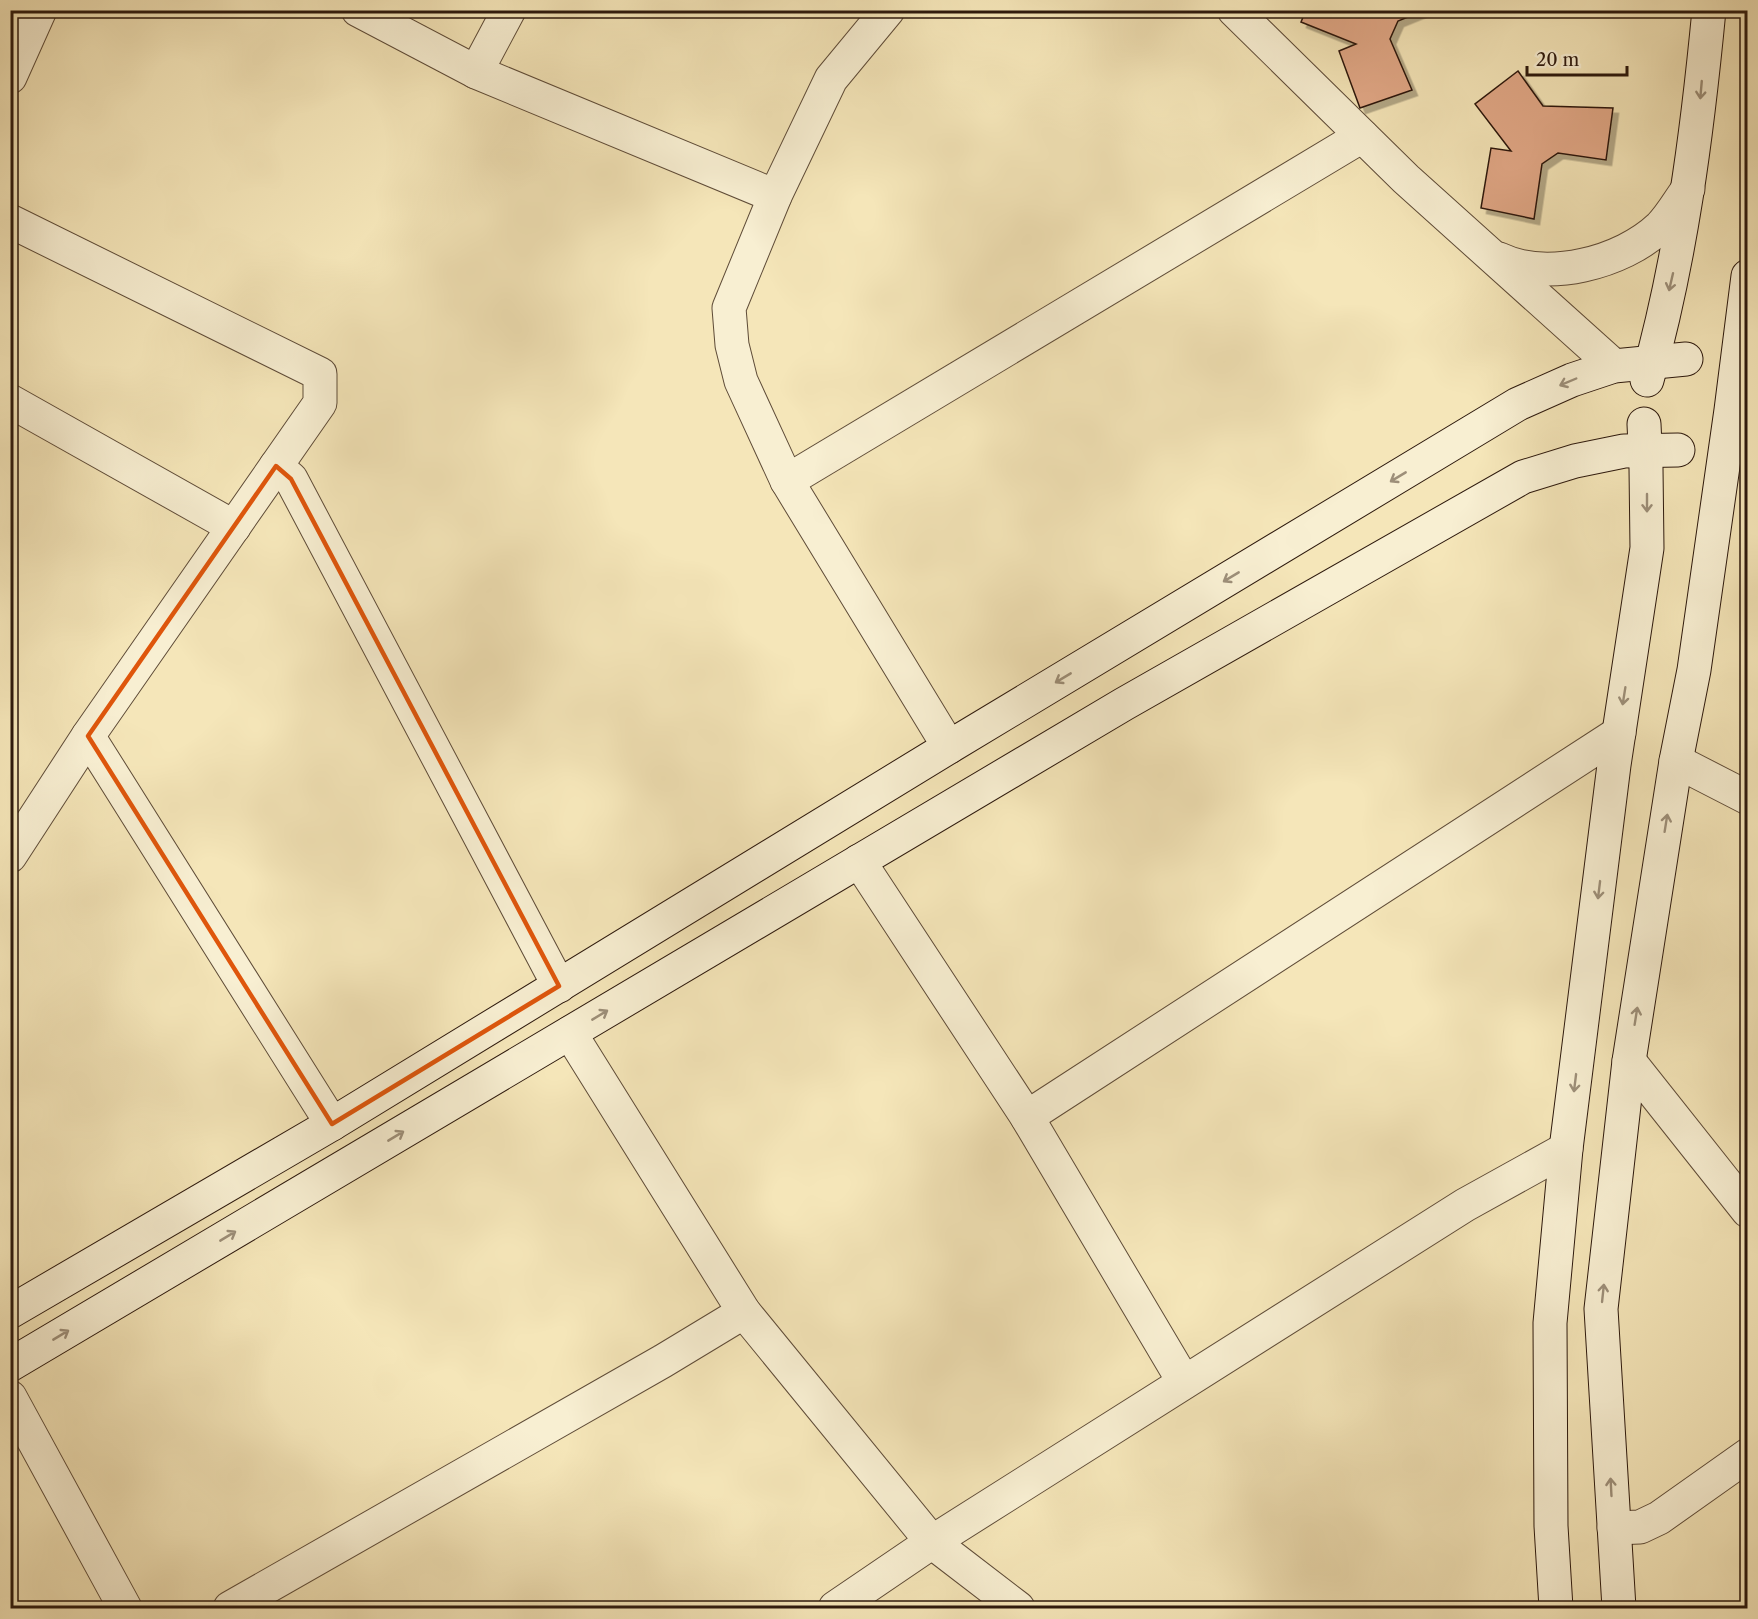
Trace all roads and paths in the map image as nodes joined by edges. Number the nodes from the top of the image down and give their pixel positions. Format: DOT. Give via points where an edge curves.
graph roads {
  1 [pos="40,10"];
  2 [pos="358,10"];
  3 [pos="509,10"];
  4 [pos="888,10"];
  5 [pos="1234,10"];
  6 [pos="1709,10"];
  7 [pos="477,72"];
  8 [pos="10,77"];
  9 [pos="1362,136"];
  10 [pos="1688,189"];
  11 [pos="775,196"];
  12 [pos="10,221"];
  13 [pos="1490,255"];
  14 [pos="1748,276"];
  15 [pos="1694,360"];
  16 [pos="1614,366"];
  17 [pos="1649,371"];
  18 [pos="1742,371"];
  19 [pos="10,401"];
  20 [pos="1731,410"];
  21 [pos="1645,437"];
  22 [pos="1737,446"];
  23 [pos="1685,450"];
  24 [pos="276,466"];
  25 [pos="787,481"];
  26 [pos="234,527"];
  27 [pos="1619,733"];
  28 [pos="88,736"];
  29 [pos="949,747"];
  30 [pos="1676,761"];
  31 [pos="1748,798"];
  32 [pos="10,856"];
  33 [pos="859,861"];
  34 [pos="559,986"];
  35 [pos="570,1033"];
  36 [pos="1629,1062"];
  37 [pos="1027,1117"];
  38 [pos="332,1124"];
  39 [pos="1566,1149"];
  40 [pos="1748,1211"];
  41 [pos="10,1312"];
  42 [pos="744,1312"];
  43 [pos="10,1365"];
  44 [pos="1184,1382"];
  45 [pos="10,1397"];
  46 [pos="1748,1455"];
  47 [pos="1614,1528"];
  48 [pos="932,1542"];
  49 [pos="125,1608"];
  50 [pos="230,1608"];
  51 [pos="835,1608"];
  52 [pos="1018,1608"];
  53 [pos="1556,1608"];
  54 [pos="1618,1608"];
  1 -- 8 [label="street"];
  2 -- 7 [label="street"];
  3 -- 7 [label="street"];
  4 -- 11 [label="street" via="831,79"];
  5 -- 9 [label="street"];
  6 -- 10 [label="street, one-way"];
  7 -- 11 [label="street"];
  9 -- 13 [label="street"];
  9 -- 25 [label="street"];
  10 -- 13 [label="street" via="1661,226 1636,245 1599,261 1542,270 1510,264"];
  10 -- 17 [label="street, one-way" via="1680,241"];
  11 -- 25 [label="street" via="729,308 732,345 741,381"];
  12 -- 24 [label="street" via="320,374 320,403"];
  13 -- 16 [label="street"];
  14 -- 18 [label="street"];
  15 -- 17 [label="street"];
  15 -- 18 [label="street"];
  15 -- 20 [label="street" via="1714,369 1725,381 1731,395"];
  16 -- 17 [label="street"];
  16 -- 29 [label="street, one-way" via="1518,404"];
  17 -- 21 [label="street" via="1640,410"];
  18 -- 20 [label="street"];
  19 -- 26 [label="street"];
  20 -- 22 [label="street"];
  20 -- 23 [label="street" via="1719,436 1707,445"];
  21 -- 23 [label="street" via="1652,436 1664,445"];
  21 -- 27 [label="street, one-way" via="1647,549"];
  21 -- 33 [label="street" via="1624,451 1523,477 1124,704"];
  22 -- 23 [label="street"];
  22 -- 30 [label="street"];
  24 -- 26 [label="street"];
  24 -- 34 [label="street" via="291,479"];
  25 -- 29 [label="street"];
  26 -- 28 [label="street"];
  27 -- 37 [label="street"];
  27 -- 39 [label="street, one-way"];
  28 -- 32 [label="street"];
  28 -- 38 [label="street"];
  29 -- 34 [label="street"];
  30 -- 31 [label="street"];
  36 -- 30 [label="street, one-way"];
  35 -- 33 [label="street, one-way"];
  33 -- 37 [label="street"];
  34 -- 38 [label="street"];
  35 -- 42 [label="street"];
  43 -- 35 [label="street, one-way"];
  36 -- 40 [label="street"];
  47 -- 36 [label="street, one-way" via="1601,1309"];
  37 -- 44 [label="street"];
  38 -- 41 [label="street"];
  39 -- 44 [label="street" via="1465,1205"];
  39 -- 53 [label="street" via="1550,1323 1551,1526"];
  42 -- 48 [label="street"];
  42 -- 50 [label="street"];
  44 -- 48 [label="street"];
  45 -- 49 [label="street"];
  46 -- 47 [label="street" via="1659,1518 1640,1527"];
  47 -- 54 [label="street"];
  48 -- 51 [label="street"];
  48 -- 52 [label="street"];
}
